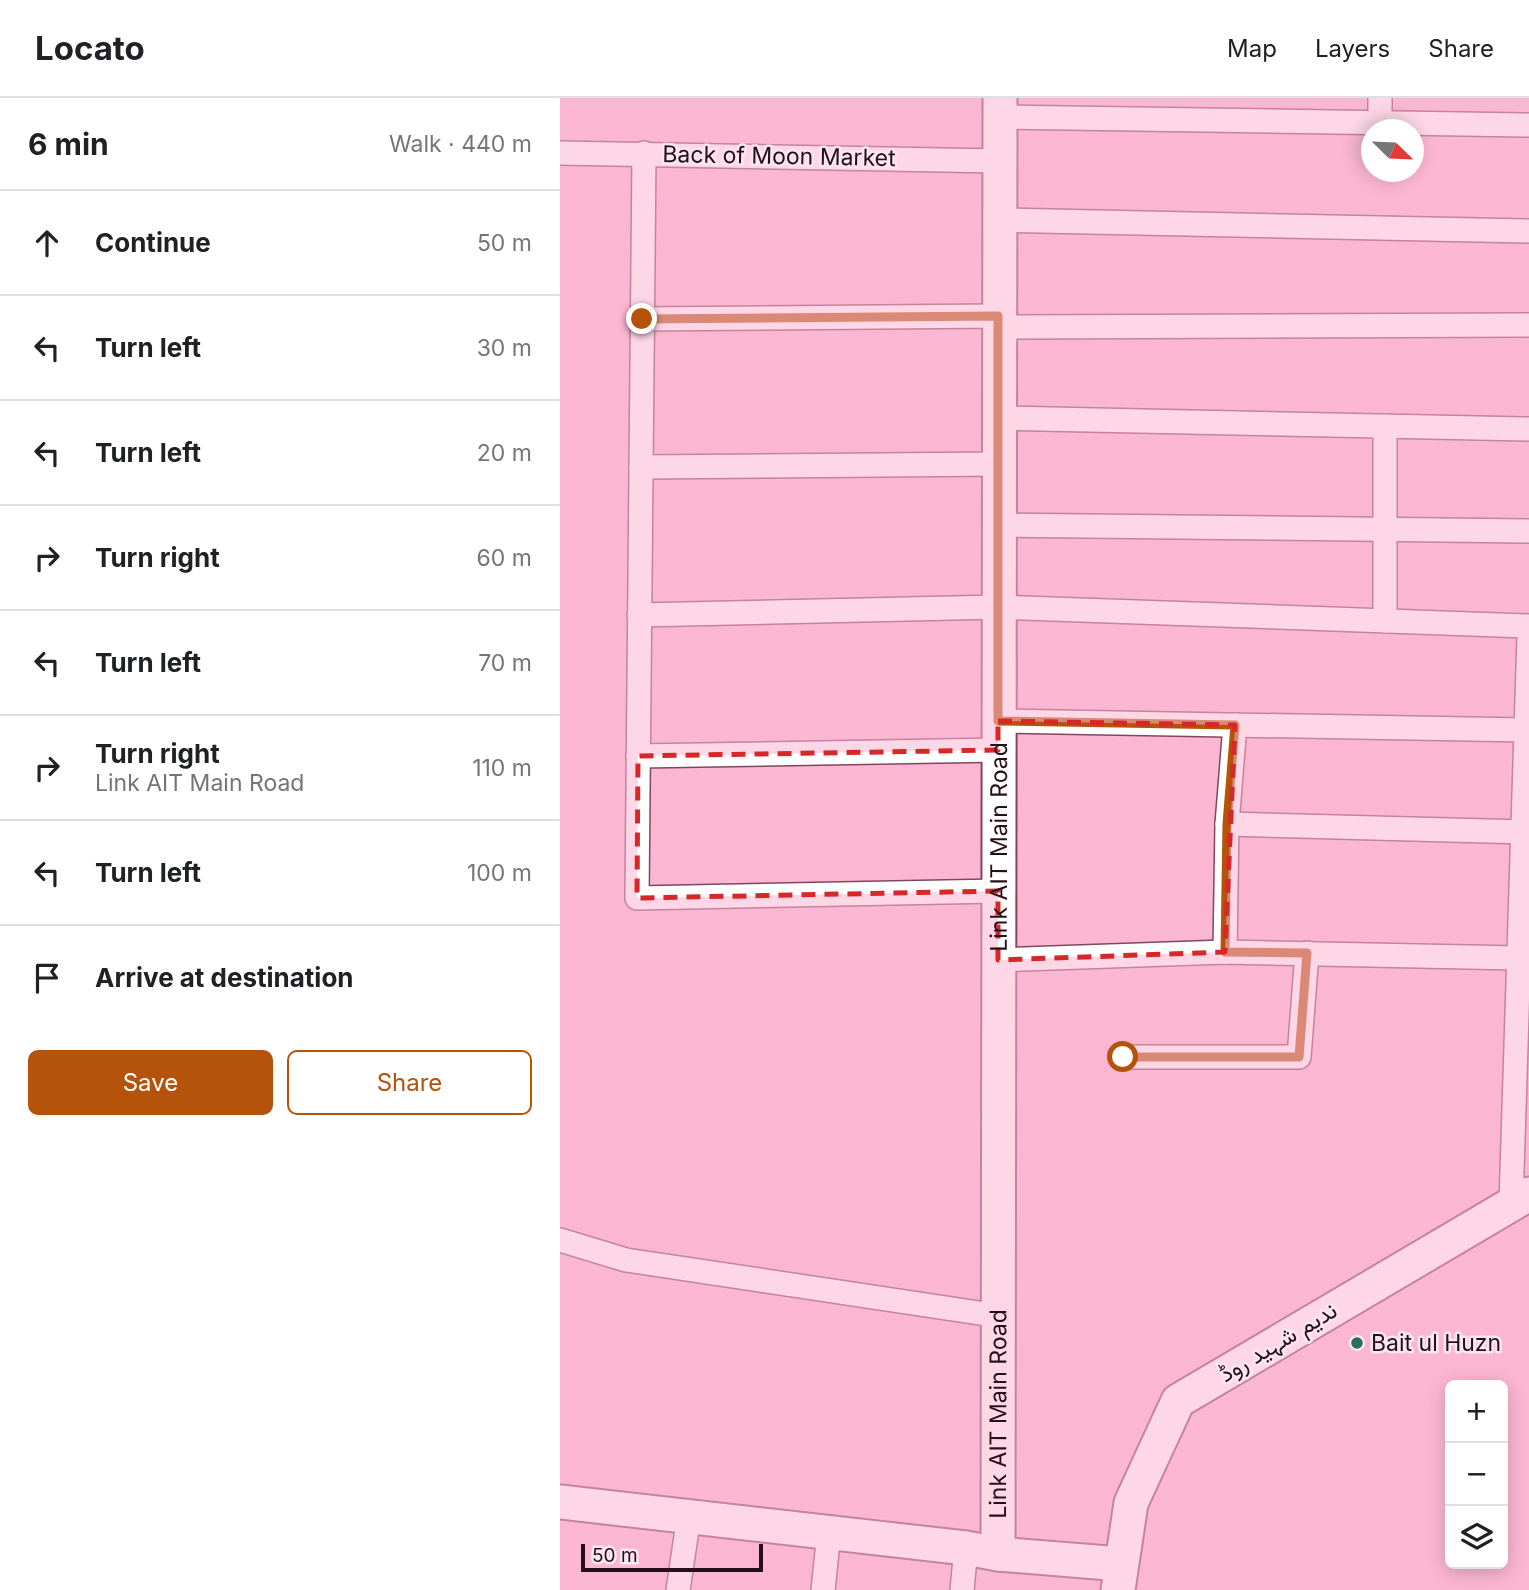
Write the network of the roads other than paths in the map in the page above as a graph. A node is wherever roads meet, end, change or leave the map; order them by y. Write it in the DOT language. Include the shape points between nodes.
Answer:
graph roads {
  1 [pos="1380,98"];
  2 [pos="1000,107"];
  3 [pos="1380,119"];
  4 [pos="1361,121"];
  5 [pos="1424,123"];
  6 [pos="1529,125"];
  7 [pos="560,153"];
  8 [pos="644,153"];
  9 [pos="998,161"];
  10 [pos="998,220"];
  11 [pos="1529,231"];
  12 [pos="642,319"];
  13 [pos="998,322"];
  14 [pos="1529,325"];
  15 [pos="998,418"];
  16 [pos="1385,426"];
  17 [pos="1529,429"];
  18 [pos="998,464"];
  19 [pos="641,467"];
  20 [pos="998,525"];
  21 [pos="1385,529"];
  22 [pos="1529,531"];
  23 [pos="999,607"];
  24 [pos="639,615"];
  25 [pos="1385,621"];
  26 [pos="1529,626"];
  27 [pos="1529,637"];
  28 [pos="1235,725"];
  29 [pos="1527,730"];
  30 [pos="998,736"];
  31 [pos="638,756"];
  32 [pos="1227,824"];
  33 [pos="1526,832"];
  34 [pos="998,891"];
  35 [pos="1225,952"];
  36 [pos="1307,953"];
  37 [pos="1518,958"];
  38 [pos="998,960"];
  39 [pos="1123,1057"];
  40 [pos="1520,1199"];
  41 [pos="560,1240"];
  42 [pos="999,1316"];
  43 [pos="560,1502"];
  44 [pos="689,1516"];
  45 [pos="829,1533"];
  46 [pos="982,1551"];
  47 [pos="1120,1577"];
  48 [pos="678,1590"];
  49 [pos="823,1590"];
  50 [pos="962,1590"];
  1 -- 3 [label="street"];
  2 -- 4 [label="street"];
  2 -- 9 [label="street, Link AIT Main Road"];
  5 -- 6 [label="street"];
  7 -- 8 [label="street, Back of Moon Market"];
  8 -- 9 [label="street, Back of Moon Market"];
  8 -- 12 [label="street"];
  9 -- 10 [label="street, Link AIT Main Road"];
  10 -- 11 [label="street"];
  10 -- 13 [label="street, Link AIT Main Road"];
  12 -- 13 [label="street"];
  12 -- 19 [label="street"];
  13 -- 14 [label="street"];
  13 -- 15 [label="street, Link AIT Main Road"];
  15 -- 16 [label="street"];
  15 -- 18 [label="street, Link AIT Main Road"];
  16 -- 17 [label="street"];
  16 -- 21 [label="street"];
  18 -- 19 [label="street"];
  18 -- 20 [label="street, Link AIT Main Road"];
  19 -- 24 [label="street"];
  20 -- 21 [label="street"];
  20 -- 23 [label="street, Link AIT Main Road"];
  21 -- 22 [label="street"];
  21 -- 25 [label="street"];
  23 -- 24 [label="street"];
  23 -- 25 [label="street"];
  23 -- 30 [label="street, Link AIT Main Road"];
  24 -- 31 [label="street"];
  25 -- 26 [label="street"];
  27 -- 29 [label="street"];
  28 -- 29 [label="street"];
  28 -- 30 [label="street"];
  28 -- 32 [label="street"];
  29 -- 33 [label="street"];
  30 -- 31 [label="street"];
  30 -- 34 [label="street, Link AIT Main Road"];
  31 -- 34 [label="street" via="637,898"];
  32 -- 33 [label="street"];
  32 -- 35 [label="street"];
  33 -- 37 [label="street"];
  34 -- 38 [label="street, Link AIT Main Road"];
  35 -- 36 [label="street"];
  35 -- 38 [label="street"];
  36 -- 37 [label="street"];
  36 -- 39 [label="street" via="1299,1057"];
  37 -- 40 [label="street"];
  38 -- 42 [label="street, Link AIT Main Road"];
  40 -- 47 [label="street, ندیم شہید روڈ" via="1178,1401 1131,1503"];
  41 -- 42 [label="street" via="626,1260"];
  42 -- 46 [label="street, Link AIT Main Road"];
  43 -- 44 [label="street"];
  44 -- 45 [label="street"];
  44 -- 48 [label="street"];
  45 -- 46 [label="street"];
  45 -- 49 [label="street"];
  46 -- 47 [label="street"];
  46 -- 50 [label="street"];
}
